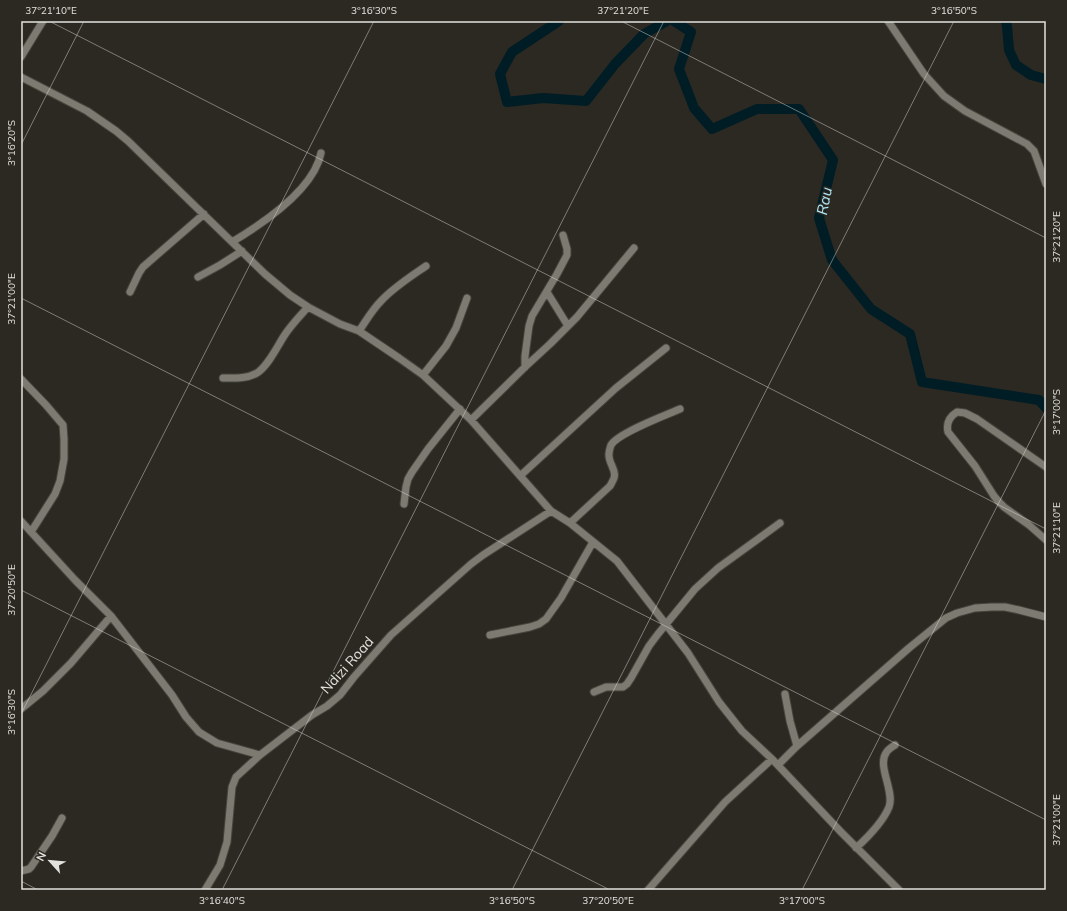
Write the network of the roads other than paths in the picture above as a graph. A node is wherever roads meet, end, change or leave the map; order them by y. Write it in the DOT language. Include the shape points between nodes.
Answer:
graph roads {
  1 [pos="43,21"];
  2 [pos="888,21"];
  3 [pos="21,57"];
  4 [pos="22,79"];
  5 [pos="322,153"];
  6 [pos="1046,184"];
  7 [pos="204,214"];
  8 [pos="563,235"];
  9 [pos="232,242"];
  10 [pos="634,248"];
  11 [pos="242,251"];
  12 [pos="426,266"];
  13 [pos="198,277"];
  14 [pos="130,292"];
  15 [pos="547,292"];
  16 [pos="467,298"];
  17 [pos="308,307"];
  18 [pos="568,326"];
  19 [pos="359,332"];
  20 [pos="666,348"];
  21 [pos="525,367"];
  22 [pos="423,375"];
  23 [pos="223,378"];
  24 [pos="21,379"];
  25 [pos="460,409"];
  26 [pos="680,409"];
  27 [pos="471,420"];
  28 [pos="1046,467"];
  29 [pos="520,476"];
  30 [pos="404,504"];
  31 [pos="551,511"];
  32 [pos="21,521"];
  33 [pos="570,523"];
  34 [pos="780,523"];
  35 [pos="31,532"];
  36 [pos="1046,540"];
  37 [pos="593,542"];
  38 [pos="111,616"];
  39 [pos="1046,617"];
  40 [pos="665,624"];
  41 [pos="490,635"];
  42 [pos="594,692"];
  43 [pos="785,694"];
  44 [pos="21,709"];
  45 [pos="895,745"];
  46 [pos="797,746"];
  47 [pos="260,755"];
  48 [pos="772,759"];
  49 [pos="778,765"];
  50 [pos="62,818"];
  51 [pos="856,848"];
  52 [pos="21,871"];
  53 [pos="205,890"];
  54 [pos="648,890"];
  55 [pos="899,890"];
  1 -- 3 [label="street"];
  2 -- 6 [label="street" via="924,74 944,96 964,112 1027,144 1032,149"];
  4 -- 7 [label="street" via="87,111 116,131"];
  5 -- 9 [label="street" via="317,166 298,191 273,214"];
  7 -- 9 [label="street"];
  7 -- 14 [label="street" via="143,267"];
  8 -- 15 [label="street" via="566,255"];
  9 -- 11 [label="street"];
  10 -- 18 [label="street"];
  11 -- 13 [label="street"];
  11 -- 17 [label="street" via="265,274"];
  12 -- 19 [label="street" via="381,301"];
  15 -- 18 [label="street"];
  15 -- 21 [label="street" via="532,316 529,326"];
  16 -- 22 [label="street" via="446,346"];
  17 -- 19 [label="street"];
  17 -- 23 [label="street" via="285,334 262,369 246,378"];
  18 -- 21 [label="street"];
  19 -- 22 [label="street"];
  20 -- 29 [label="street" via="616,388"];
  21 -- 27 [label="street"];
  22 -- 25 [label="street"];
  24 -- 35 [label="street" via="63,425 64,439 60,481 55,494"];
  25 -- 27 [label="street"];
  25 -- 30 [label="street" via="412,472 406,487"];
  26 -- 33 [label="street" via="648,422 612,445 609,460 614,478 610,486"];
  27 -- 29 [label="street"];
  28 -- 36 [label="street" via="972,416 957,412 948,421 948,432 976,466 994,496"];
  29 -- 31 [label="street"];
  31 -- 33 [label="street"];
  31 -- 47 [label="street, Ndizi Road" via="471,564 392,635 340,695"];
  32 -- 35 [label="street"];
  33 -- 37 [label="street"];
  34 -- 40 [label="street" via="718,568 695,589"];
  35 -- 38 [label="street"];
  37 -- 40 [label="street" via="617,561"];
  37 -- 41 [label="street" via="546,619 530,627"];
  38 -- 44 [label="street" via="71,663"];
  38 -- 47 [label="street" via="199,732 217,743"];
  39 -- 46 [label="street" via="1005,607 992,607 975,608 946,618"];
  40 -- 42 [label="street" via="627,684 623,687 606,687"];
  40 -- 48 [label="street" via="688,653 726,713"];
  43 -- 46 [label="street"];
  45 -- 51 [label="street" via="885,753 884,758 890,806 876,827"];
  46 -- 49 [label="street"];
  47 -- 53 [label="street, Ndizi Road" via="236,777 232,787 227,842 220,865"];
  48 -- 49 [label="street"];
  48 -- 54 [label="street" via="725,802"];
  49 -- 51 [label="street"];
  50 -- 52 [label="street" via="31,867"];
  51 -- 55 [label="street"];
}
